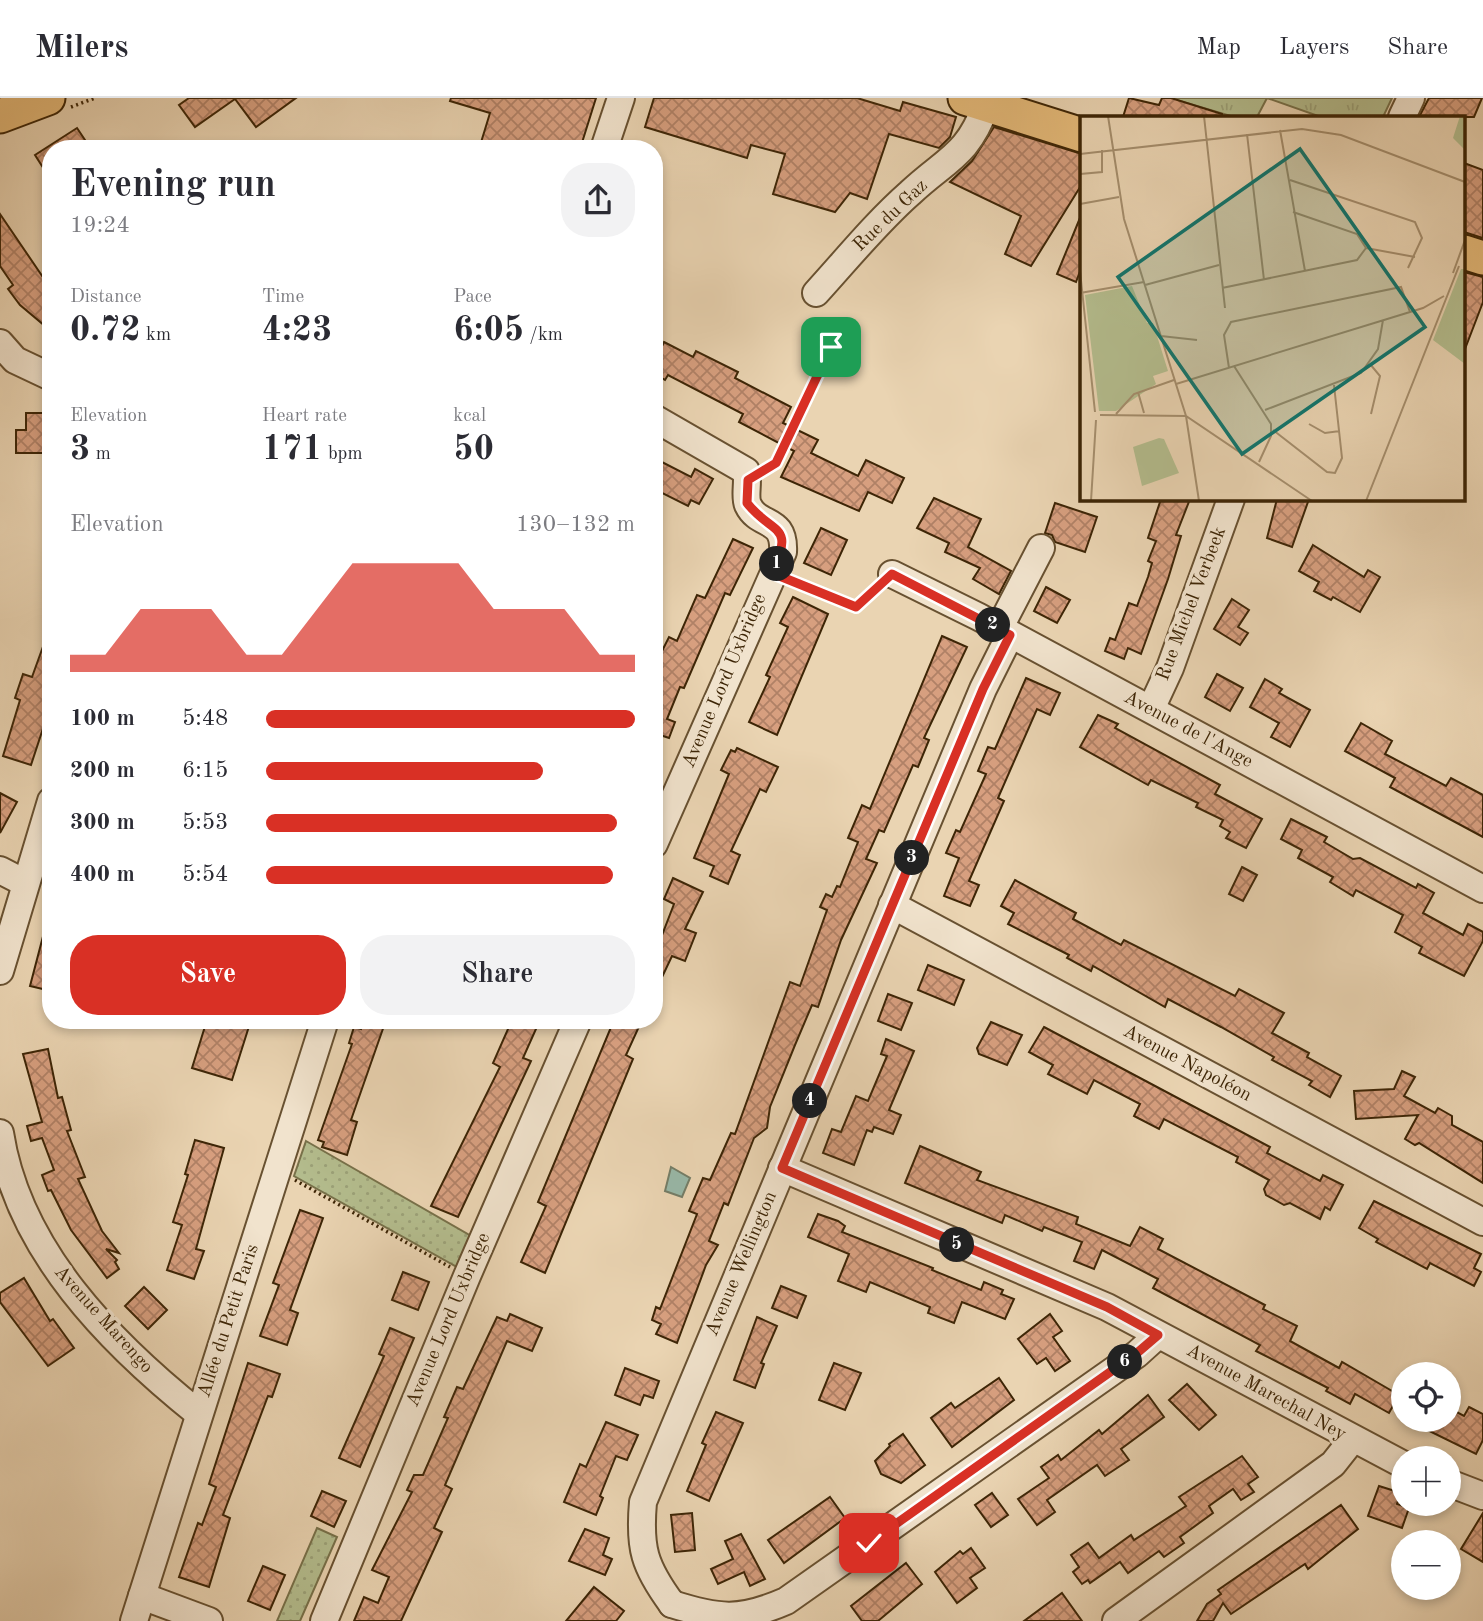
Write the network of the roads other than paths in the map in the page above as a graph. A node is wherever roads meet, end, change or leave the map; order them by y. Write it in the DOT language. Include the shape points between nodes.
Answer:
graph roads {
  1 [pos="48,98"];
  2 [pos="621,98"];
  3 [pos="1411,98"];
  4 [pos="976,101"];
  5 [pos="0,116"];
  6 [pos="1402,116"];
  7 [pos="1080,134"];
  8 [pos="607,140"];
  9 [pos="1466,253"];
  10 [pos="1483,258"];
  11 [pos="816,293"];
  12 [pos="5,356"];
  13 [pos="42,373"];
  14 [pos="663,423"];
  15 [pos="1231,500"];
  16 [pos="1041,548"];
  17 [pos="892,574"];
  18 [pos="1004,632"];
  19 [pos="1151,709"];
  20 [pos="663,823"];
  21 [pos="42,829"];
  22 [pos="0,870"];
  23 [pos="25,883"];
  24 [pos="1483,889"];
  25 [pos="892,905"];
  26 [pos="0,971"];
  27 [pos="322,1029"];
  28 [pos="574,1029"];
  29 [pos="0,1133"];
  30 [pos="782,1168"];
  31 [pos="3,1169"];
  32 [pos="1483,1222"];
  33 [pos="1158,1335"];
  34 [pos="199,1414"];
  35 [pos="1352,1440"];
  36 [pos="1391,1459"];
  37 [pos="1461,1488"];
  38 [pos="1483,1496"];
  39 [pos="138,1609"];
  40 [pos="664,1612"];
  41 [pos="209,1621"];
  42 [pos="324,1621"];
  43 [pos="1116,1621"];
  1 -- 5 [label="main road"];
  2 -- 8 [label="street"];
  3 -- 6 [label="street"];
  4 -- 7 [label="main road"];
  4 -- 11 [label="street, Rue du Gaz" via="979,127 960,154 910,192"];
  9 -- 10 [label="main road"];
  12 -- 13 [label="street"];
  14 -- 20 [label="street, Avenue Lord Uxbridge" via="746,471 747,503 779,529 784,539 783,552"];
  15 -- 19 [label="street, Rue Michel Verbeek"];
  16 -- 18 [label="street, Avenue Wellington"];
  17 -- 18 [label="street, Avenue de l'Ange"];
  18 -- 19 [label="street, Avenue de l'Ange"];
  18 -- 25 [label="street, Avenue Wellington"];
  19 -- 24 [label="street, Avenue de l'Ange"];
  21 -- 23 [label="street"];
  22 -- 23 [label="street"];
  23 -- 26 [label="street"];
  25 -- 30 [label="street, Avenue Wellington"];
  25 -- 32 [label="street, Avenue Napoléon"];
  27 -- 34 [label="street, Allée du Petit Paris"];
  28 -- 42 [label="street, Avenue Lord Uxbridge"];
  29 -- 31 [label="street, Avenue Marengo"];
  30 -- 33 [label="street, Avenue Marechal Ney" via="1107,1307"];
  30 -- 40 [label="street, Avenue Wellington" via="643,1502 640,1536"];
  31 -- 34 [label="street, Avenue Marengo" via="56,1271 137,1363"];
  33 -- 35 [label="street, Avenue Marechal Ney"];
  33 -- 40 [label="street" via="786,1601 760,1615 734,1619"];
  34 -- 39 [label="street, Allée du Petit Paris"];
  35 -- 36 [label="street, Avenue Marechal Ney"];
  35 -- 43 [label="street" via="1333,1464"];
  37 -- 38 [label="street"];
  39 -- 41 [label="street"];
}
